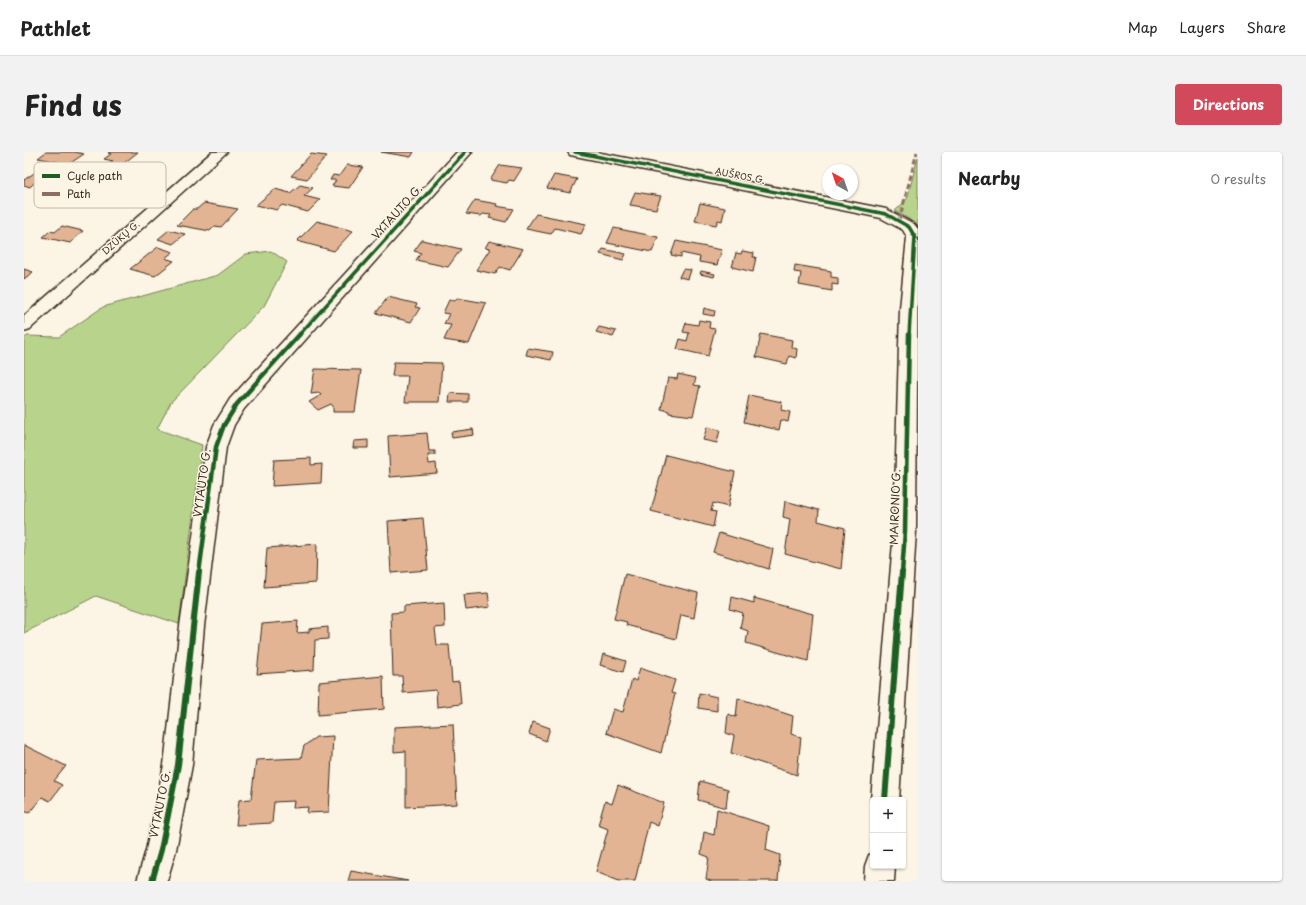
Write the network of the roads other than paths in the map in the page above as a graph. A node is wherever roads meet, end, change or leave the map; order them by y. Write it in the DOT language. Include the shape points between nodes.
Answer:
graph roads {
  1 [pos="220,152"];
  2 [pos="465,152"];
  3 [pos="575,152"];
  4 [pos="166,200"];
  5 [pos="157,208"];
  6 [pos="900,221"];
  7 [pos="24,325"];
  8 [pos="885,797"];
  9 [pos="880,869"];
  10 [pos="152,881"];
  11 [pos="879,881"];
  1 -- 4 [label="street, DZŪKŲ G."];
  2 -- 10 [label="street, VYTAUTO G." via="238,404 224,424 216,447 192,626 178,765 161,850"];
  3 -- 6 [label="street, AUŠROS G." via="886,214"];
  5 -- 7 [label="street, DZŪKŲ G."];
  6 -- 8 [label="street, MAIRONIO G." via="915,237 909,309 905,531"];
  9 -- 11 [label="street"];
}
